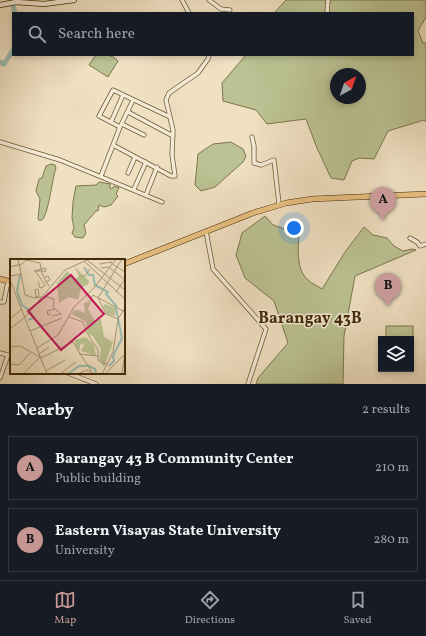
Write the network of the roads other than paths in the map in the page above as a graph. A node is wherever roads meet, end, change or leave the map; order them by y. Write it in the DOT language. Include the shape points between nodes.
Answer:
graph roads {
  1 [pos="74,0"];
  2 [pos="182,0"];
  3 [pos="209,0"];
  4 [pos="328,0"];
  5 [pos="0,6"];
  6 [pos="230,10"];
  7 [pos="188,12"];
  8 [pos="327,12"];
  9 [pos="209,56"];
  10 [pos="123,95"];
  11 [pos="133,100"];
  12 [pos="128,112"];
  13 [pos="170,117"];
  14 [pos="111,122"];
  15 [pos="121,125"];
  16 [pos="144,134"];
  17 [pos="173,136"];
  18 [pos="252,137"];
  19 [pos="0,142"];
  20 [pos="113,145"];
  21 [pos="135,157"];
  22 [pos="146,162"];
  23 [pos="157,168"];
  24 [pos="128,173"];
  25 [pos="101,176"];
  26 [pos="134,190"];
  27 [pos="426,194"];
  28 [pos="146,195"];
  29 [pos="162,202"];
  30 [pos="279,204"];
  31 [pos="206,231"];
  32 [pos="410,238"];
  33 [pos="426,244"];
  34 [pos="125,264"];
  35 [pos="0,279"];
  36 [pos="9,281"];
  37 [pos="0,302"];
  38 [pos="0,353"];
  39 [pos="10,356"];
  40 [pos="71,374"];
  41 [pos="0,378"];
  42 [pos="96,384"];
  43 [pos="248,384"];
  1 -- 5 [label="main road" via="44,4 16,2"];
  2 -- 7 [label="street"];
  3 -- 6 [label="street" via="221,9"];
  4 -- 8 [label="street"];
  9 -- 13 [label="street" via="198,73 168,94 166,104"];
  10 -- 11 [label="street"];
  10 -- 14 [label="street"];
  10 -- 14 [label="street" via="113,90 105,102 100,116"];
  11 -- 12 [label="street"];
  11 -- 13 [label="street"];
  12 -- 15 [label="street"];
  12 -- 17 [label="street"];
  13 -- 17 [label="street"];
  14 -- 15 [label="street"];
  15 -- 16 [label="street"];
  15 -- 20 [label="street"];
  17 -- 23 [label="street" via="174,176"];
  18 -- 30 [label="street" via="254,163 261,165 274,160"];
  19 -- 25 [label="street"];
  20 -- 21 [label="street"];
  20 -- 25 [label="street"];
  21 -- 22 [label="street"];
  21 -- 24 [label="street"];
  22 -- 23 [label="street"];
  22 -- 26 [label="street"];
  23 -- 28 [label="street"];
  25 -- 26 [label="street"];
  26 -- 28 [label="street"];
  27 -- 30 [label="main road" via="312,199"];
  28 -- 29 [label="street"];
  30 -- 31 [label="main road"];
  31 -- 34 [label="main road"];
  31 -- 43 [label="street" via="213,269 266,329"];
  32 -- 33 [label="street" via="421,246"];
  35 -- 36 [label="main road"];
  36 -- 37 [label="street" via="4,302"];
  38 -- 39 [label="street"];
  39 -- 41 [label="street"];
  40 -- 42 [label="street"];
}
